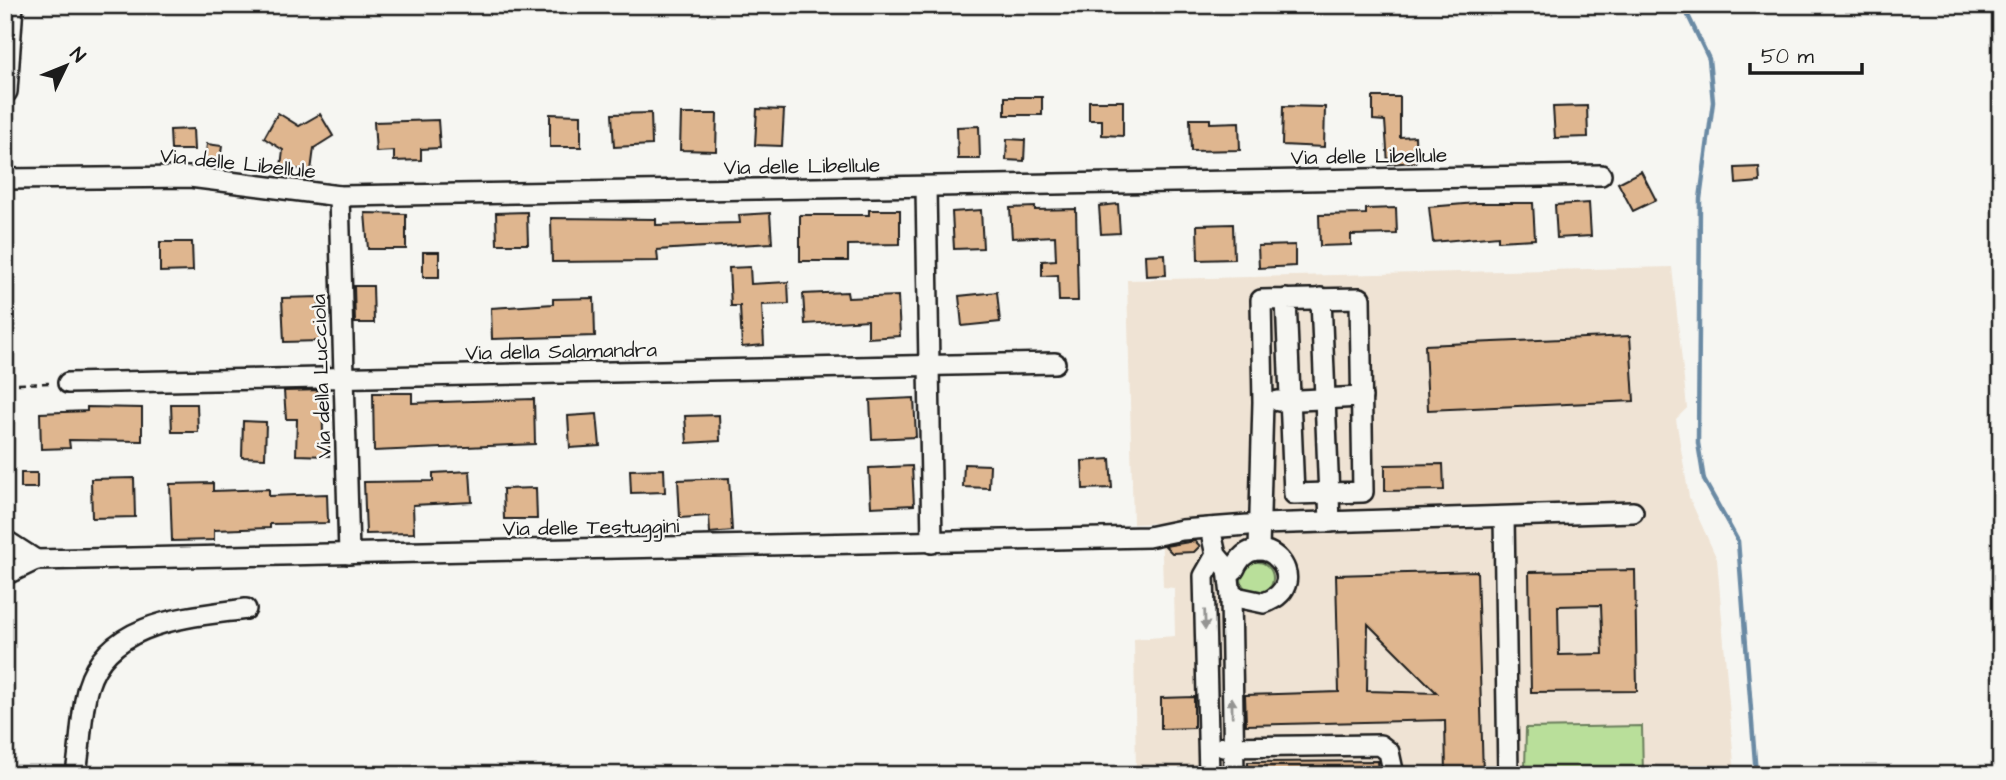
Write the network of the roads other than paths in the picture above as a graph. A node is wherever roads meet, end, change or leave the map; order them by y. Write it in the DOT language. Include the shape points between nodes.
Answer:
graph roads {
  1 [pos="11,5"];
  2 [pos="5,91"];
  3 [pos="1601,175"];
  4 [pos="5,179"];
  5 [pos="926,187"];
  6 [pos="339,196"];
  7 [pos="1321,298"];
  8 [pos="1286,299"];
  9 [pos="1055,363"];
  10 [pos="928,366"];
  11 [pos="343,378"];
  12 [pos="68,383"];
  13 [pos="1362,397"];
  14 [pos="1325,398"];
  15 [pos="1290,400"];
  16 [pos="1264,402"];
  17 [pos="1328,493"];
  18 [pos="1633,512"];
  19 [pos="1504,517"];
  20 [pos="1330,522"];
  21 [pos="1261,524"];
  22 [pos="1210,528"];
  23 [pos="5,540"];
  24 [pos="932,543"];
  25 [pos="1259,550"];
  26 [pos="349,554"];
  27 [pos="36,560"];
  28 [pos="1222,562"];
  29 [pos="5,575"];
  30 [pos="1231,596"];
  31 [pos="246,609"];
  32 [pos="1208,747"];
  33 [pos="1234,747"];
  34 [pos="77,766"];
  35 [pos="1209,775"];
  36 [pos="1234,775"];
  37 [pos="1394,775"];
  38 [pos="1508,775"];
  1 -- 2 [label="main road"];
  3 -- 5 [label="street, Via delle Libellule"];
  4 -- 6 [label="street, Via delle Libellule" via="190,177"];
  5 -- 6 [label="street, Via delle Libellule"];
  5 -- 10 [label="street"];
  6 -- 11 [label="street, Via della Lucciola"];
  7 -- 8 [label="street"];
  7 -- 13 [label="street" via="1360,298"];
  7 -- 14 [label="street"];
  8 -- 15 [label="street"];
  8 -- 16 [label="street" via="1261,300"];
  9 -- 10 [label="street, Via della Salamandra"];
  10 -- 11 [label="street, Via della Salamandra"];
  10 -- 24 [label="street"];
  11 -- 12 [label="street, Via della Salamandra"];
  11 -- 26 [label="street, Via della Lucciola"];
  13 -- 14 [label="street"];
  13 -- 17 [label="street" via="1363,492"];
  14 -- 15 [label="street"];
  14 -- 17 [label="street"];
  15 -- 16 [label="street"];
  15 -- 17 [label="street" via="1294,494"];
  16 -- 21 [label="street" via="1259,455"];
  17 -- 20 [label="street"];
  18 -- 19 [label="street, Via delle Testuggini"];
  19 -- 20 [label="street, Via delle Testuggini"];
  19 -- 38 [label="street"];
  20 -- 21 [label="street, Via delle Testuggini"];
  21 -- 22 [label="street, Via delle Testuggini"];
  21 -- 25 [label="street"];
  22 -- 24 [label="street, Via delle Testuggini" via="1148,537"];
  22 -- 28 [label="street"];
  23 -- 27 [label="street"];
  24 -- 26 [label="street, Via delle Testuggini"];
  25 -- 28 [label="street" via="1243,556 1234,570"];
  25 -- 30 [label="street" via="1275,555 1286,569 1280,594 1264,603"];
  26 -- 27 [label="street, Via delle Testuggini"];
  27 -- 29 [label="street"];
  28 -- 30 [label="street"];
  28 -- 32 [label="street, one-way" via="1204,576"];
  33 -- 30 [label="street, one-way"];
  31 -- 34 [label="street" via="169,620 137,631 109,653 88,687"];
  32 -- 33 [label="street"];
  32 -- 35 [label="street"];
  33 -- 36 [label="street"];
  33 -- 37 [label="street" via="1380,745 1389,752"];
}
